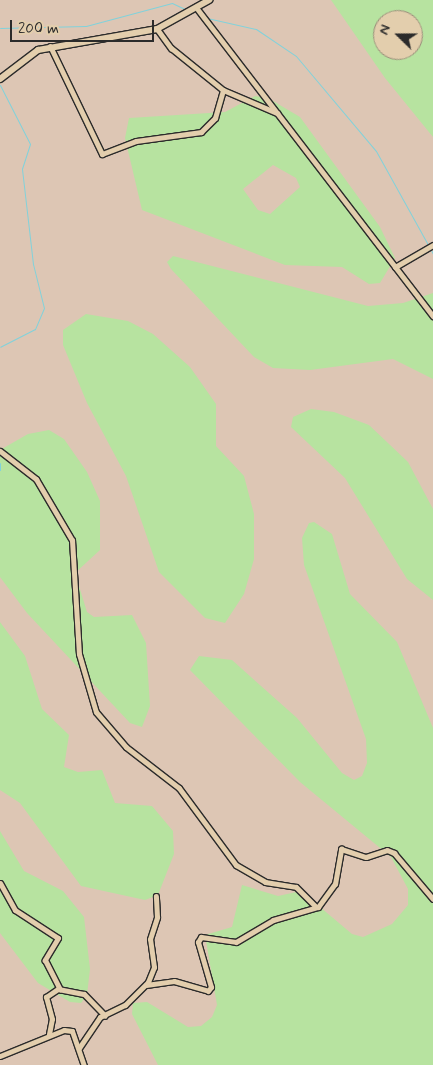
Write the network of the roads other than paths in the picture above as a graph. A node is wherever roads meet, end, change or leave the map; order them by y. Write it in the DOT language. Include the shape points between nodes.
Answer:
graph roads {
  1 [pos="209,0"];
  2 [pos="198,10"];
  3 [pos="157,29"];
  4 [pos="50,46"];
  5 [pos="0,79"];
  6 [pos="223,90"];
  7 [pos="277,113"];
  8 [pos="433,245"];
  9 [pos="395,267"];
  10 [pos="433,316"];
  11 [pos="0,451"];
  12 [pos="0,883"];
  13 [pos="156,896"];
  14 [pos="433,899"];
  15 [pos="316,907"];
  16 [pos="146,985"];
  17 [pos="60,989"];
  18 [pos="105,1016"];
  19 [pos="49,1034"];
  20 [pos="79,1048"];
  21 [pos="0,1056"];
  22 [pos="84,1065"];
  1 -- 2 [label="main road"];
  2 -- 3 [label="main road"];
  2 -- 7 [label="street"];
  3 -- 4 [label="main road"];
  3 -- 6 [label="street" via="171,48"];
  4 -- 5 [label="main road"];
  4 -- 6 [label="street" via="102,154 136,141 201,132 215,118"];
  6 -- 7 [label="street"];
  7 -- 9 [label="street"];
  8 -- 9 [label="street"];
  9 -- 10 [label="street"];
  11 -- 15 [label="street" via="36,480 72,540 80,654 96,712 126,747 179,788 236,865 265,882 296,886"];
  12 -- 17 [label="street" via="15,910 58,938 45,960"];
  13 -- 16 [label="street" via="157,917 150,939 154,966"];
  14 -- 15 [label="street" via="394,853 387,850 366,857 346,848 338,855 335,884"];
  15 -- 16 [label="street" via="273,920 236,942 201,937 199,947 211,987 205,993 174,981"];
  16 -- 18 [label="street"];
  17 -- 18 [label="street" via="84,994"];
  17 -- 19 [label="street" via="46,997 52,1019"];
  18 -- 20 [label="street"];
  19 -- 20 [label="street" via="72,1031"];
  19 -- 21 [label="street"];
  20 -- 22 [label="street"];
}
